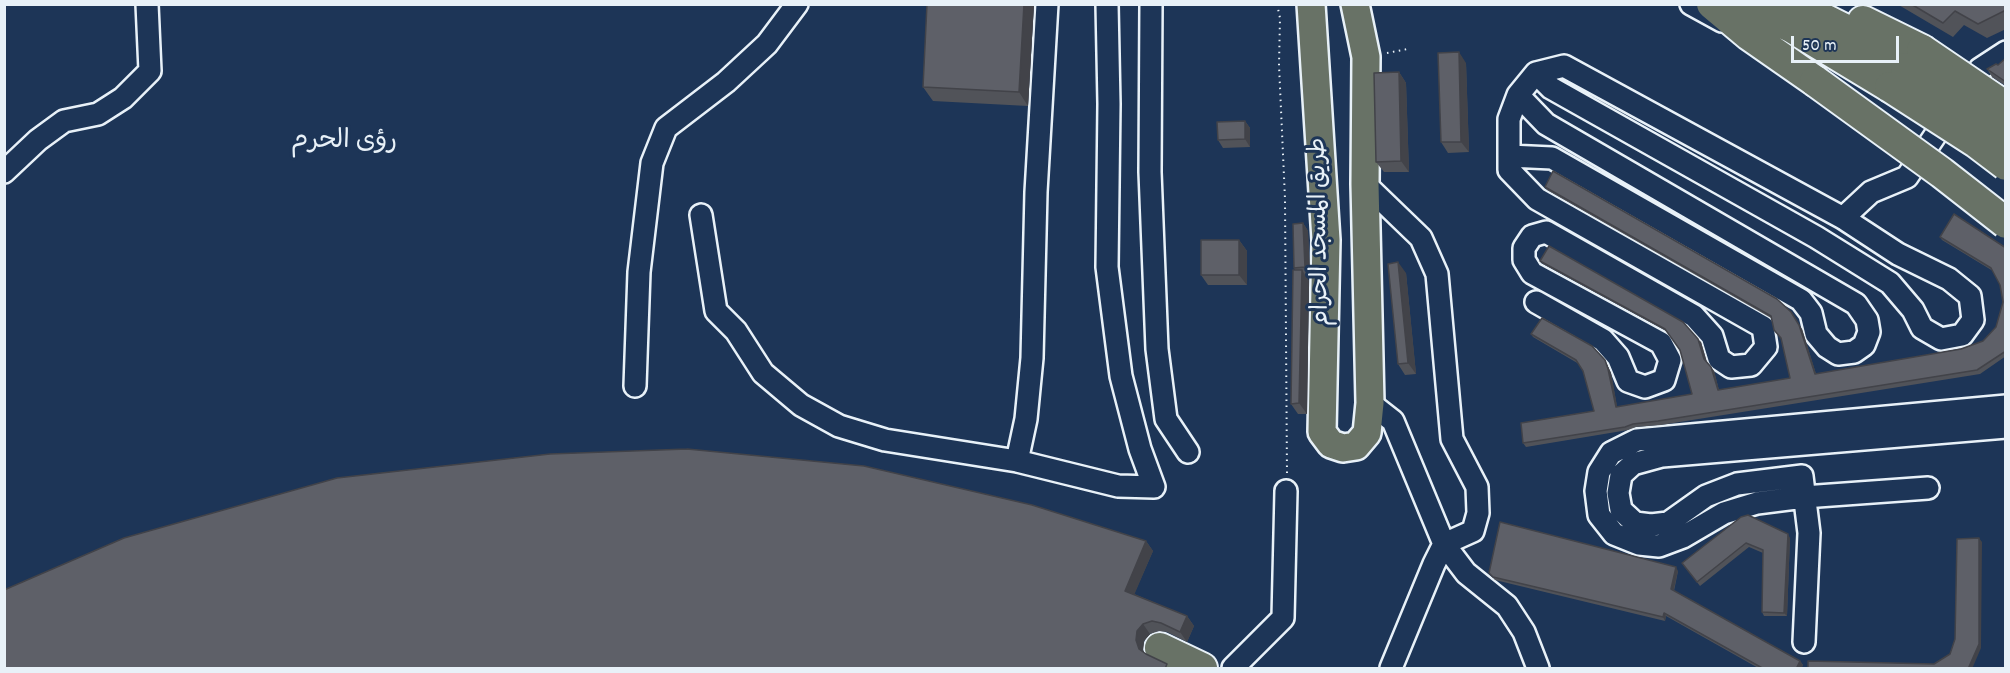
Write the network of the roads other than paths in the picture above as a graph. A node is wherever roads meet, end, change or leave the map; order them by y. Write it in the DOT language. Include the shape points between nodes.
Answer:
graph roads {
  1 [pos="147,4"];
  2 [pos="797,4"];
  3 [pos="1047,4"];
  4 [pos="1107,4"];
  5 [pos="1151,4"];
  6 [pos="1311,4"];
  7 [pos="1356,4"];
  8 [pos="1691,4"];
  9 [pos="1712,4"];
  10 [pos="1744,4"];
  11 [pos="1794,4"];
  12 [pos="1832,4"];
  13 [pos="1749,35"];
  14 [pos="2006,52"];
  15 [pos="1906,68"];
  16 [pos="1536,73"];
  17 [pos="1518,95"];
  18 [pos="2006,107"];
  19 [pos="2006,134"];
  20 [pos="1509,156"];
  21 [pos="2006,165"];
  22 [pos="4,172"];
  23 [pos="1365,184"];
  24 [pos="701,215"];
  25 [pos="1843,218"];
  26 [pos="2006,223"];
  27 [pos="1536,302"];
  28 [pos="635,386"];
  29 [pos="1370,403"];
  30 [pos="2006,406"];
  31 [pos="2006,427"];
  32 [pos="1188,452"];
  33 [pos="1017,461"];
  34 [pos="1803,487"];
  35 [pos="1928,488"];
  36 [pos="1286,491"];
  37 [pos="1444,544"];
  38 [pos="1804,642"];
  39 [pos="1160,648"];
  40 [pos="1202,669"];
  41 [pos="1233,669"];
  42 [pos="1391,669"];
  43 [pos="1538,669"];
  1 -- 22 [label="street" via="150,71 123,98 98,114 64,121"];
  2 -- 28 [label="street" via="766,44 726,82 666,128 651,163 639,272"];
  3 -- 33 [label="street" via="1036,192 1032,358"];
  4 -- 33 [label="street" via="1107,267 1121,376 1154,487 1118,486"];
  5 -- 32 [label="street" via="1150,171 1157,349 1166,419"];
  6 -- 29 [label="main road, طريق المسجد الحرام" via="1326,240 1322,432 1331,444 1343,448 1356,446 1367,433"];
  7 -- 23 [label="main road, طريق المسجد الحرام" via="1366,57"];
  8 -- 13 [label="street"];
  9 -- 13 [label="highway"];
  10 -- 15 [label="highway" via="1791,27"];
  11 -- 15 [label="highway"];
  12 -- 15 [label="highway"];
  13 -- 26 [label="highway, bridge"];
  14 -- 25 [label="street" via="1980,69 1906,177 1871,192"];
  15 -- 18 [label="highway, bridge"];
  15 -- 19 [label="highway, bridge"];
  15 -- 21 [label="highway, bridge" via="1977,143"];
  16 -- 17 [label="street"];
  16 -- 25 [label="street" via="1564,66"];
  16 -- 25 [label="street" via="1551,88 1890,283 1914,310 1922,328 1941,339 1962,335 1973,320 1970,296 1949,279 1898,254"];
  17 -- 20 [label="street" via="1509,119"];
  17 -- 20 [label="street" via="1546,124 1856,304 1867,320 1869,332 1864,345 1854,352 1838,354 1816,334 1801,300 1552,158"];
  20 -- 27 [label="street" via="1509,170 1537,199 1764,327 1766,347 1751,364 1731,367 1719,359 1712,336 1694,316 1546,232 1532,236 1524,248 1524,260 1532,273 1661,343 1670,360 1664,380 1645,387 1628,381 1618,357 1603,340"];
  23 -- 29 [label="main road, طريق المسجد الحرام"];
  23 -- 37 [label="street" via="1421,238 1437,274 1452,440 1477,487 1478,513 1473,531"];
  24 -- 33 [label="street" via="716,311 736,331 763,373 801,405 839,426 885,440"];
  29 -- 37 [label="street" via="1393,421"];
  30 -- 34 [label="street" via="1637,440 1611,453 1599,472 1596,491 1599,515 1614,534 1639,544 1659,546 1724,513"];
  31 -- 34 [label="street" via="1662,456 1633,464 1621,475 1618,493 1621,510 1635,523 1651,525 1668,523 1706,496 1737,484"];
  34 -- 35 [label="street"];
  34 -- 38 [label="street" via="1809,533"];
  36 -- 41 [label="street" via="1283,618"];
  37 -- 42 [label="street"];
  37 -- 43 [label="street" via="1466,573 1507,606 1524,632"];
  39 -- 40 [label="highway"];
}
